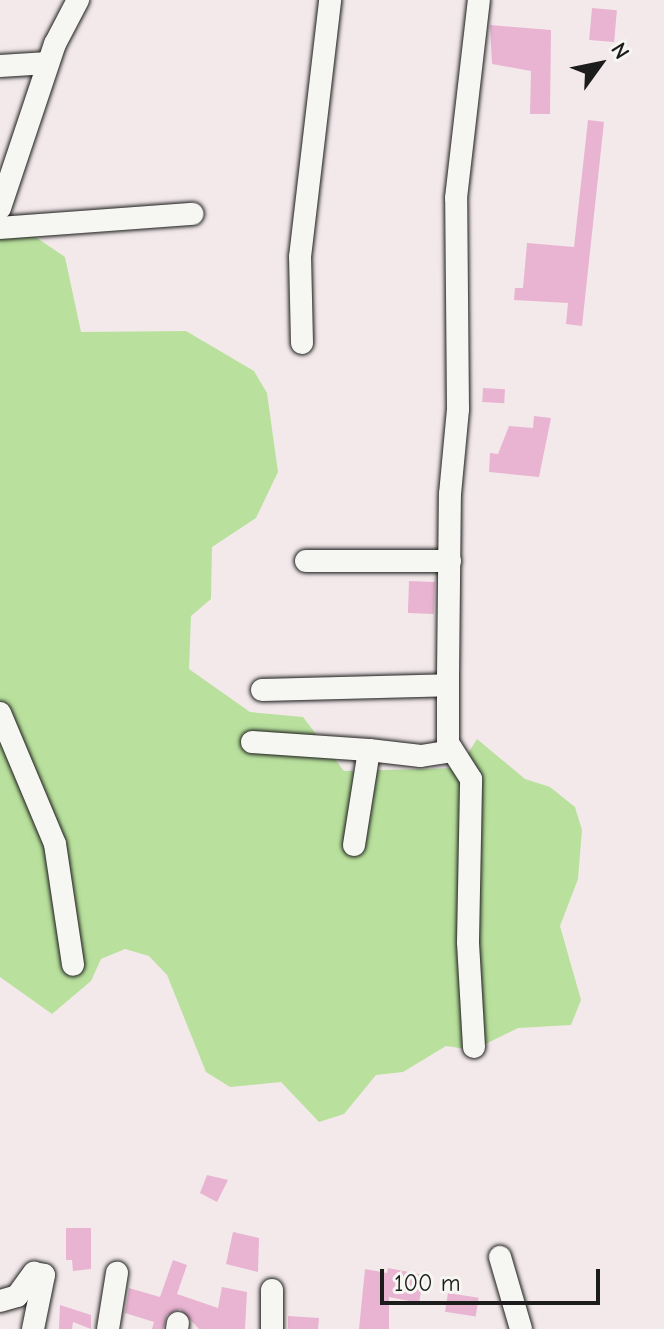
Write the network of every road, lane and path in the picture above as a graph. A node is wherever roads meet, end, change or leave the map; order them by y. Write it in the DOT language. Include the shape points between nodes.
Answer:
graph roads {
  1 [pos="78,0"];
  2 [pos="330,0"];
  3 [pos="479,0"];
  4 [pos="48,63"];
  5 [pos="0,66"];
  6 [pos="0,208"];
  7 [pos="192,214"];
  8 [pos="0,228"];
  9 [pos="302,343"];
  10 [pos="306,561"];
  11 [pos="450,561"];
  12 [pos="448,685"];
  13 [pos="262,690"];
  14 [pos="0,713"];
  15 [pos="252,742"];
  16 [pos="369,750"];
  17 [pos="452,751"];
  18 [pos="354,845"];
  19 [pos="73,965"];
  20 [pos="474,1047"];
  21 [pos="500,1257"];
  22 [pos="117,1273"];
  23 [pos="272,1290"];
  24 [pos="0,1301"];
  25 [pos="33,1329"];
  26 [pos="108,1329"];
  27 [pos="272,1329"];
  28 [pos="521,1329"];
  1 -- 4 [label="street"];
  2 -- 9 [label="street" via="300,257"];
  3 -- 11 [label="street" via="456,198 458,409"];
  4 -- 5 [label="street"];
  4 -- 6 [label="street"];
  7 -- 8 [label="street"];
  10 -- 11 [label="street"];
  11 -- 12 [label="street"];
  12 -- 13 [label="street"];
  12 -- 17 [label="street"];
  14 -- 19 [label="street" via="55,844"];
  15 -- 16 [label="street"];
  16 -- 17 [label="street" via="421,756"];
  16 -- 18 [label="street"];
  17 -- 20 [label="street" via="471,779 468,942"];
  21 -- 28 [label="street"];
  22 -- 26 [label="street"];
  23 -- 27 [label="street"];
  24 -- 25 [label="street" via="17,1296 34,1273 44,1275"];
}
